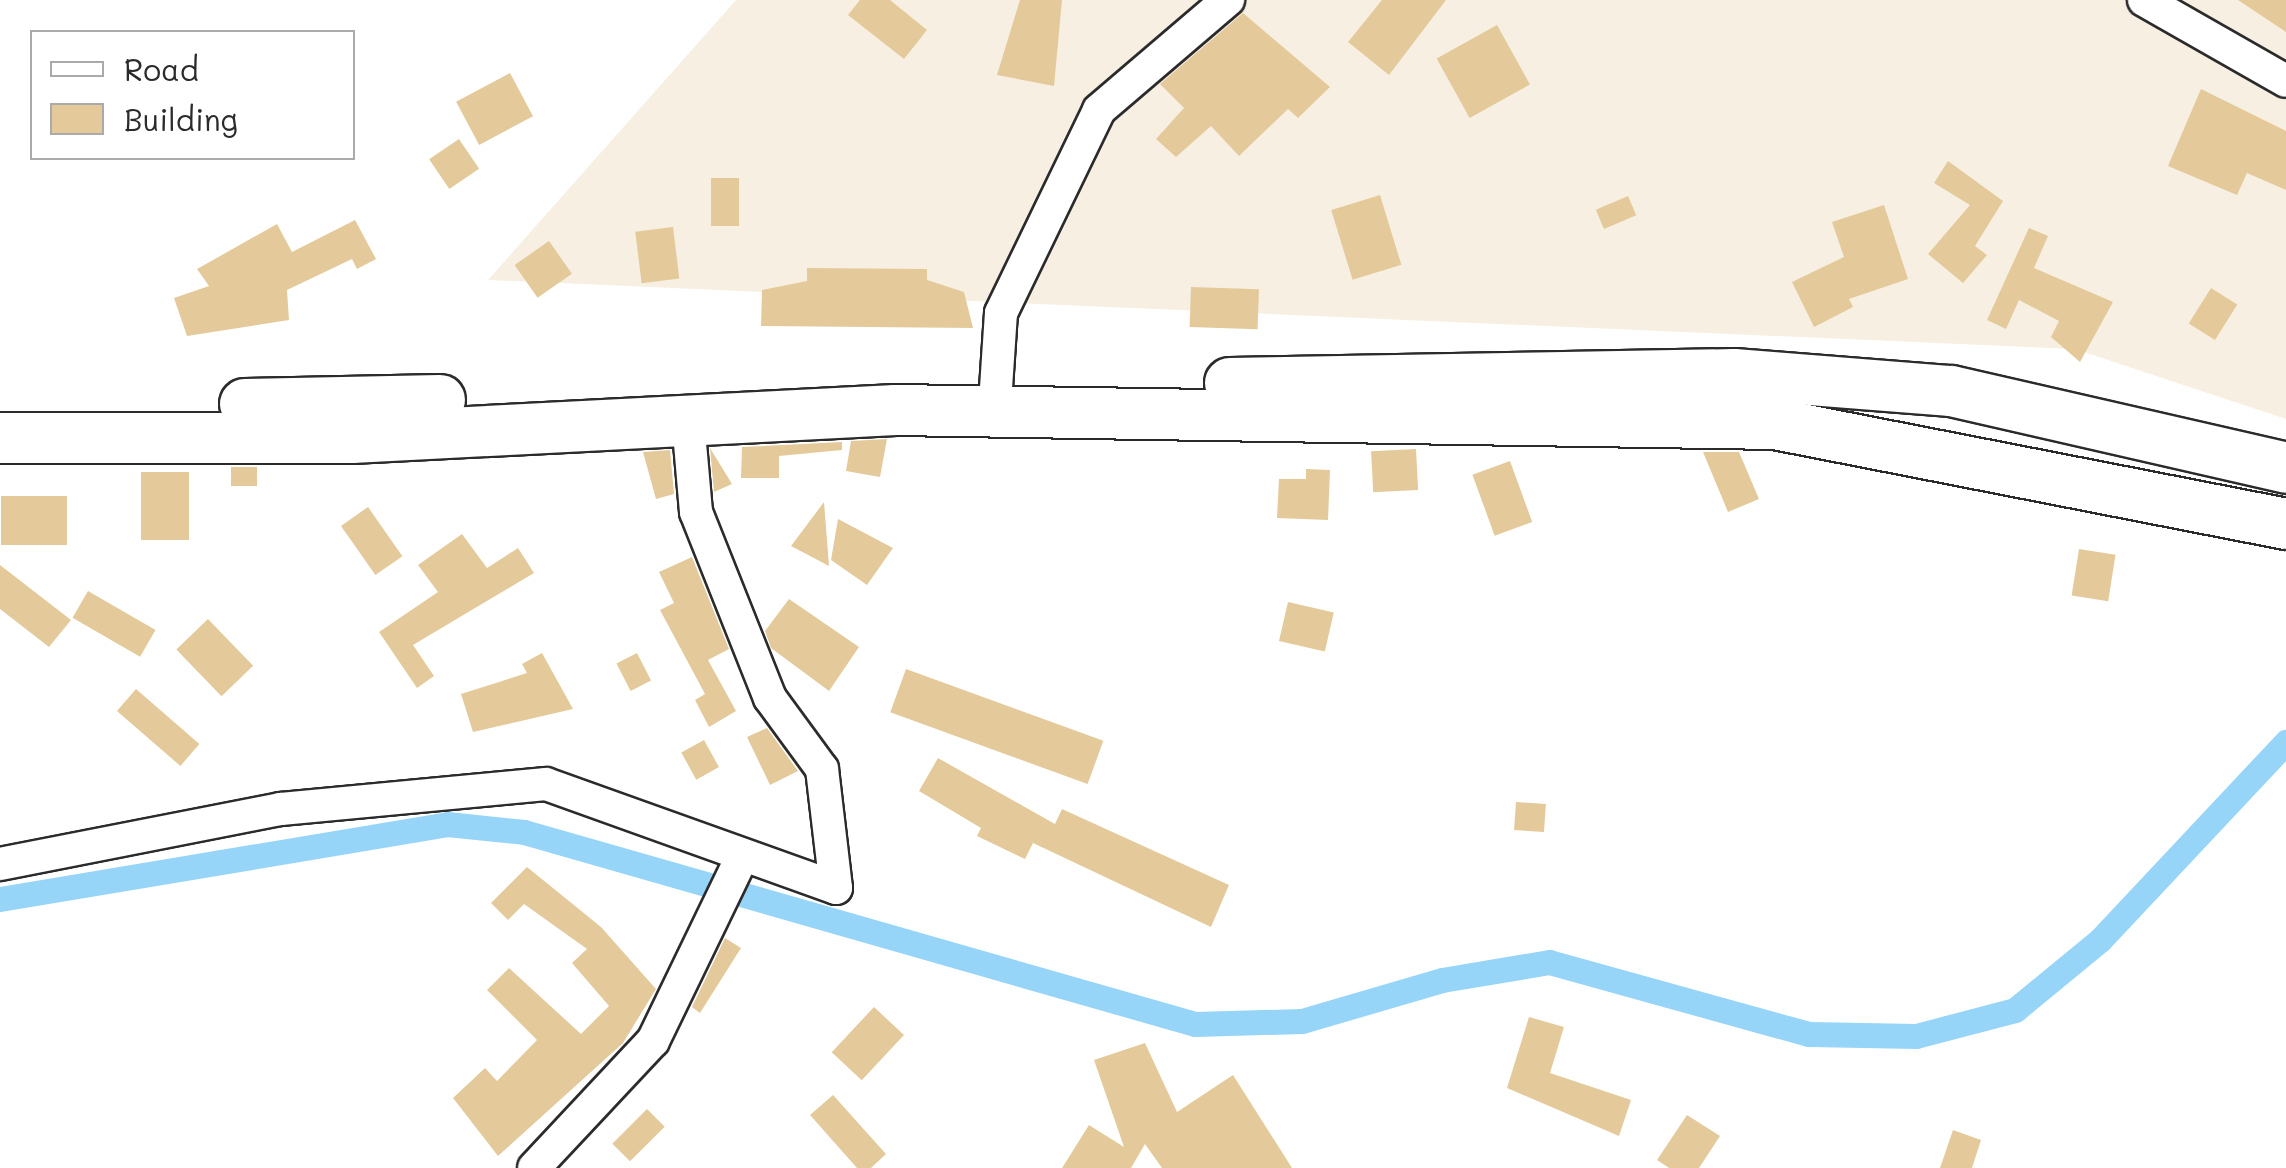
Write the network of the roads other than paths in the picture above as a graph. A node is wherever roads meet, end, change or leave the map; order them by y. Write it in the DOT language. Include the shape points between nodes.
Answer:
graph roads {
  1 [pos="1228,0"];
  2 [pos="2144,0"];
  3 [pos="2286,81"];
  4 [pos="996,388"];
  5 [pos="0,405"];
  6 [pos="688,420"];
  7 [pos="0,438"];
  8 [pos="2286,468"];
  9 [pos="2286,524"];
  10 [pos="740,860"];
  11 [pos="0,864"];
  12 [pos="534,1168"];
  1 -- 4 [label="street" via="1099,110 1001,313"];
  2 -- 3 [label="street"];
  4 -- 5 [label="highway"];
  4 -- 8 [label="highway" via="1734,374 1951,391"];
  6 -- 7 [label="highway" via="352,438"];
  6 -- 9 [label="highway" via="895,410 1775,424"];
  6 -- 10 [label="street" via="696,512 770,698 822,769 836,888"];
  10 -- 11 [label="street" via="546,784 281,809"];
  10 -- 12 [label="street" via="654,1042"];
}
